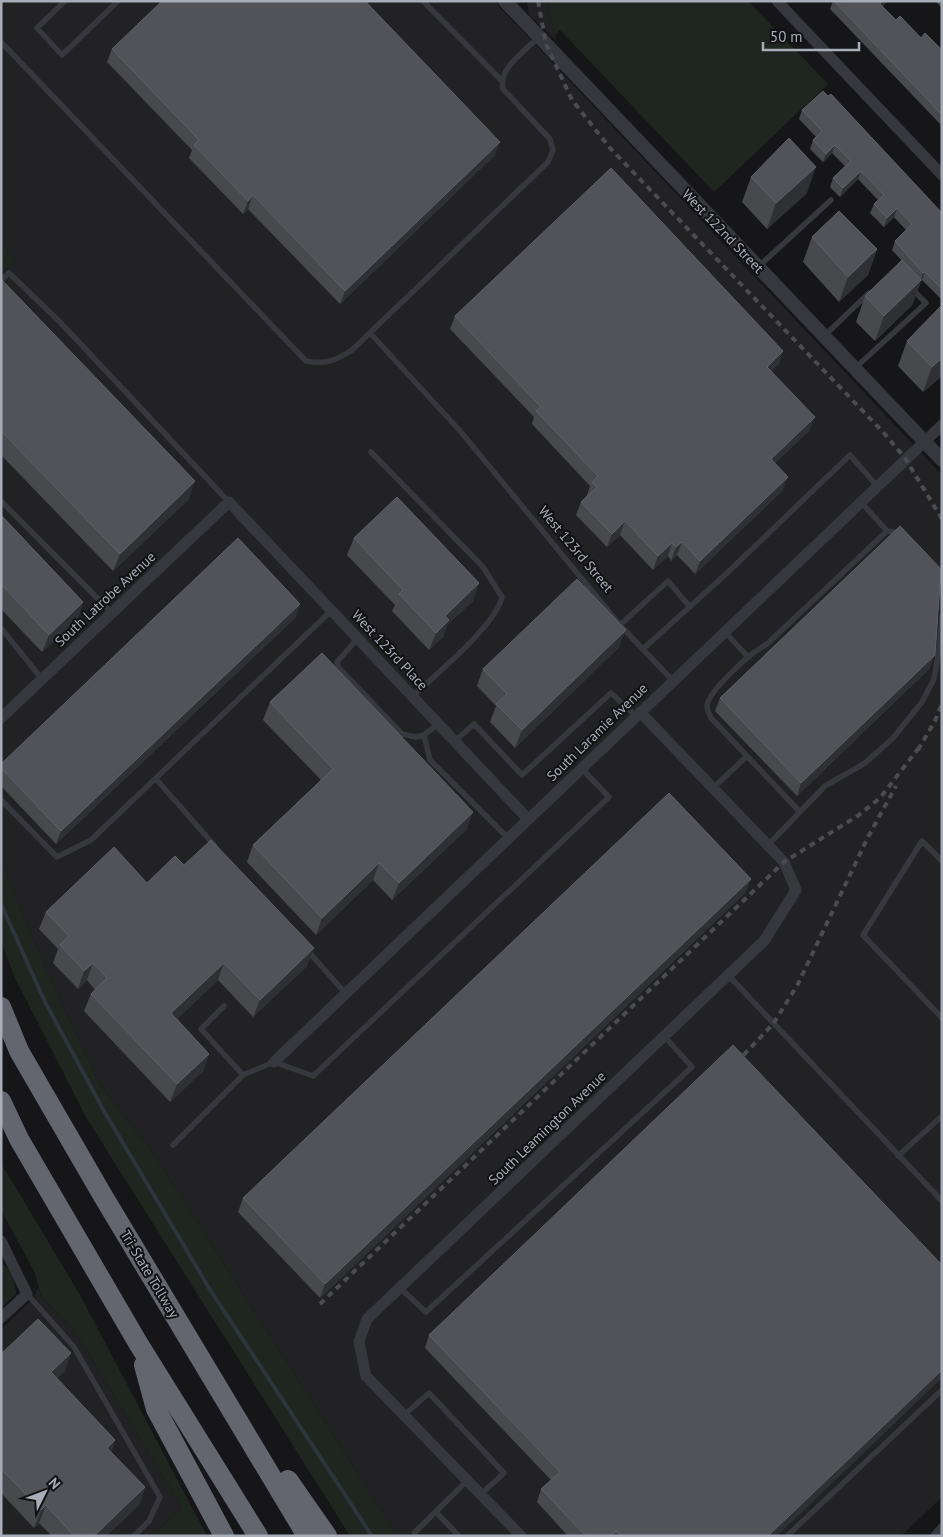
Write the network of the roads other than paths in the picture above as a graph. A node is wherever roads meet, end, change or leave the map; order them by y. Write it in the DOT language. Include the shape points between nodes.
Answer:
graph roads {
  1 [pos="65,1"];
  2 [pos="118,1"];
  3 [pos="423,1"];
  4 [pos="505,1"];
  5 [pos="777,1"];
  6 [pos="539,37"];
  7 [pos="1,42"];
  8 [pos="501,80"];
  9 [pos="942,175"];
  10 [pos="831,200"];
  11 [pos="758,267"];
  12 [pos="1,280"];
  13 [pos="907,283"];
  14 [pos="873,290"];
  15 [pos="370,333"];
  16 [pos="823,336"];
  17 [pos="854,368"];
  18 [pos="942,425"];
  19 [pos="924,441"];
  20 [pos="371,452"];
  21 [pos="942,460"];
  22 [pos="876,486"];
  23 [pos="1,501"];
  24 [pos="860,501"];
  25 [pos="230,502"];
  26 [pos="887,532"];
  27 [pos="906,534"];
  28 [pos="933,566"];
  29 [pos="942,584"];
  30 [pos="690,607"];
  31 [pos="332,610"];
  32 [pos="112,613"];
  33 [pos="942,616"];
  34 [pos="620,625"];
  35 [pos="1,628"];
  36 [pos="724,631"];
  37 [pos="358,638"];
  38 [pos="643,649"];
  39 [pos="748,657"];
  40 [pos="42,679"];
  41 [pos="673,681"];
  42 [pos="413,696"];
  43 [pos="638,714"];
  44 [pos="1,718"];
  45 [pos="438,724"];
  46 [pos="424,735"];
  47 [pos="455,741"];
  48 [pos="747,756"];
  49 [pos="581,768"];
  50 [pos="156,779"];
  51 [pos="713,788"];
  52 [pos="1,800"];
  53 [pos="800,812"];
  54 [pos="528,819"];
  55 [pos="508,838"];
  56 [pos="768,845"];
  57 [pos="221,853"];
  58 [pos="942,861"];
  59 [pos="300,942"];
  60 [pos="728,975"];
  61 [pos="346,994"];
  62 [pos="224,1006"];
  63 [pos="1,1007"];
  64 [pos="942,1018"];
  65 [pos="664,1036"];
  66 [pos="274,1062"];
  67 [pos="243,1074"];
  68 [pos="1,1101"];
  69 [pos="942,1116"];
  70 [pos="173,1146"];
  71 [pos="898,1156"];
  72 [pos="942,1201"];
  73 [pos="1,1241"];
  74 [pos="400,1288"];
  75 [pos="27,1294"];
  76 [pos="1,1318"];
  77 [pos="176,1318"];
  78 [pos="138,1343"];
  79 [pos="942,1390"];
  80 [pos="404,1415"];
  81 [pos="467,1481"];
  82 [pos="480,1494"];
  83 [pos="436,1512"];
  84 [pos="942,1530"];
  85 [pos="415,1534"];
  86 [pos="134,1536"];
  87 [pos="224,1536"];
  88 [pos="258,1536"];
  89 [pos="307,1536"];
  90 [pos="327,1536"];
  91 [pos="459,1536"];
  92 [pos="521,1536"];
  93 [pos="787,1536"];
  94 [pos="936,1536"];
  1 -- 2 [label="lane" via="37,28 62,55"];
  3 -- 8 [label="lane"];
  4 -- 6 [label="street, West 122nd Street"];
  5 -- 9 [label="street"];
  6 -- 8 [label="lane" via="504,72"];
  6 -- 11 [label="street, West 122nd Street"];
  7 -- 15 [label="lane" via="306,361 321,364 338,359"];
  8 -- 15 [label="lane" via="503,89 550,139 552,150 548,162"];
  10 -- 11 [label="lane"];
  11 -- 16 [label="street, West 122nd Street"];
  12 -- 25 [label="lane" via="9,273 59,321"];
  13 -- 17 [label="lane" via="926,303"];
  14 -- 16 [label="lane"];
  15 -- 34 [label="lane, West 123rd Street" via="461,432"];
  16 -- 17 [label="street, West 122nd Street"];
  17 -- 19 [label="street, West 122nd Street"];
  18 -- 19 [label="street, South Laramie Avenue"];
  19 -- 21 [label="street, West 122nd Street"];
  19 -- 22 [label="street, South Laramie Avenue"];
  20 -- 42 [label="lane" via="483,567 502,597 486,625"];
  22 -- 24 [label="street, South Laramie Avenue"];
  22 -- 30 [label="lane" via="850,455"];
  23 -- 32 [label="lane"];
  24 -- 26 [label="lane"];
  24 -- 36 [label="street, South Laramie Avenue"];
  25 -- 31 [label="street, West 123rd Place"];
  25 -- 32 [label="street, South Latrobe Avenue"];
  26 -- 27 [label="lane"];
  26 -- 39 [label="lane" via="767,644"];
  28 -- 29 [label="lane"];
  30 -- 34 [label="lane" via="668,581"];
  30 -- 38 [label="lane"];
  31 -- 37 [label="street, West 123rd Place"];
  31 -- 50 [label="lane"];
  32 -- 40 [label="street, South Latrobe Avenue"];
  33 -- 53 [label="lane" via="934,680 922,702 893,738 865,763 825,786"];
  34 -- 38 [label="lane, West 123rd Street"];
  35 -- 40 [label="lane"];
  36 -- 39 [label="lane"];
  36 -- 41 [label="street, South Laramie Avenue"];
  37 -- 42 [label="street, West 123rd Place"];
  37 -- 46 [label="lane" via="337,662 338,668 402,734"];
  38 -- 41 [label="lane, West 123rd Street"];
  39 -- 48 [label="lane" via="711,695 707,707 711,718"];
  40 -- 44 [label="street, South Latrobe Avenue"];
  41 -- 43 [label="street, South Laramie Avenue"];
  42 -- 45 [label="street, West 123rd Place"];
  43 -- 47 [label="lane" via="612,693 522,775 474,724"];
  43 -- 49 [label="street, South Laramie Avenue"];
  43 -- 51 [label="street"];
  45 -- 46 [label="lane"];
  45 -- 47 [label="street, West 123rd Place"];
  46 -- 55 [label="lane" via="430,760"];
  47 -- 54 [label="street, West 123rd Place"];
  48 -- 51 [label="lane"];
  48 -- 53 [label="lane"];
  49 -- 54 [label="street, South Laramie Avenue"];
  49 -- 66 [label="lane" via="609,797 602,804 313,1076"];
  50 -- 52 [label="lane" via="91,840 57,857"];
  50 -- 57 [label="lane"];
  51 -- 56 [label="street"];
  53 -- 56 [label="lane"];
  54 -- 55 [label="street, South Laramie Avenue"];
  55 -- 61 [label="street, South Laramie Avenue"];
  56 -- 60 [label="street, South Leamington Avenue" via="784,862 796,890 764,941"];
  58 -- 64 [label="lane" via="922,841 863,935"];
  59 -- 61 [label="lane"];
  60 -- 65 [label="street, South Leamington Avenue"];
  60 -- 71 [label="lane"];
  61 -- 66 [label="street, South Laramie Avenue"];
  62 -- 67 [label="lane" via="201,1029"];
  63 -- 77 [label="highway, Tri-State Tollway" via="19,1050"];
  65 -- 74 [label="street, South Leamington Avenue"];
  65 -- 74 [label="lane" via="692,1067 426,1312"];
  66 -- 67 [label="lane"];
  67 -- 70 [label="lane"];
  68 -- 78 [label="highway" via="19,1139"];
  69 -- 71 [label="lane"];
  71 -- 72 [label="lane"];
  73 -- 75 [label="street"];
  74 -- 80 [label="street, South Leamington Avenue" via="368,1319 359,1342 366,1376"];
  75 -- 76 [label="street"];
  75 -- 86 [label="lane" via="74,1347 160,1497 149,1522"];
  77 -- 89 [label="highway, Tri-State Tollway"];
  77 -- 90 [label="highway"];
  78 -- 87 [label="highway" via="156,1409"];
  78 -- 88 [label="highway"];
  79 -- 93 [label="lane"];
  80 -- 81 [label="street"];
  80 -- 82 [label="lane" via="430,1393 504,1473"];
  81 -- 82 [label="street"];
  81 -- 83 [label="lane"];
  82 -- 92 [label="street"];
  83 -- 85 [label="lane"];
  83 -- 91 [label="lane"];
  84 -- 94 [label="street"];
}
